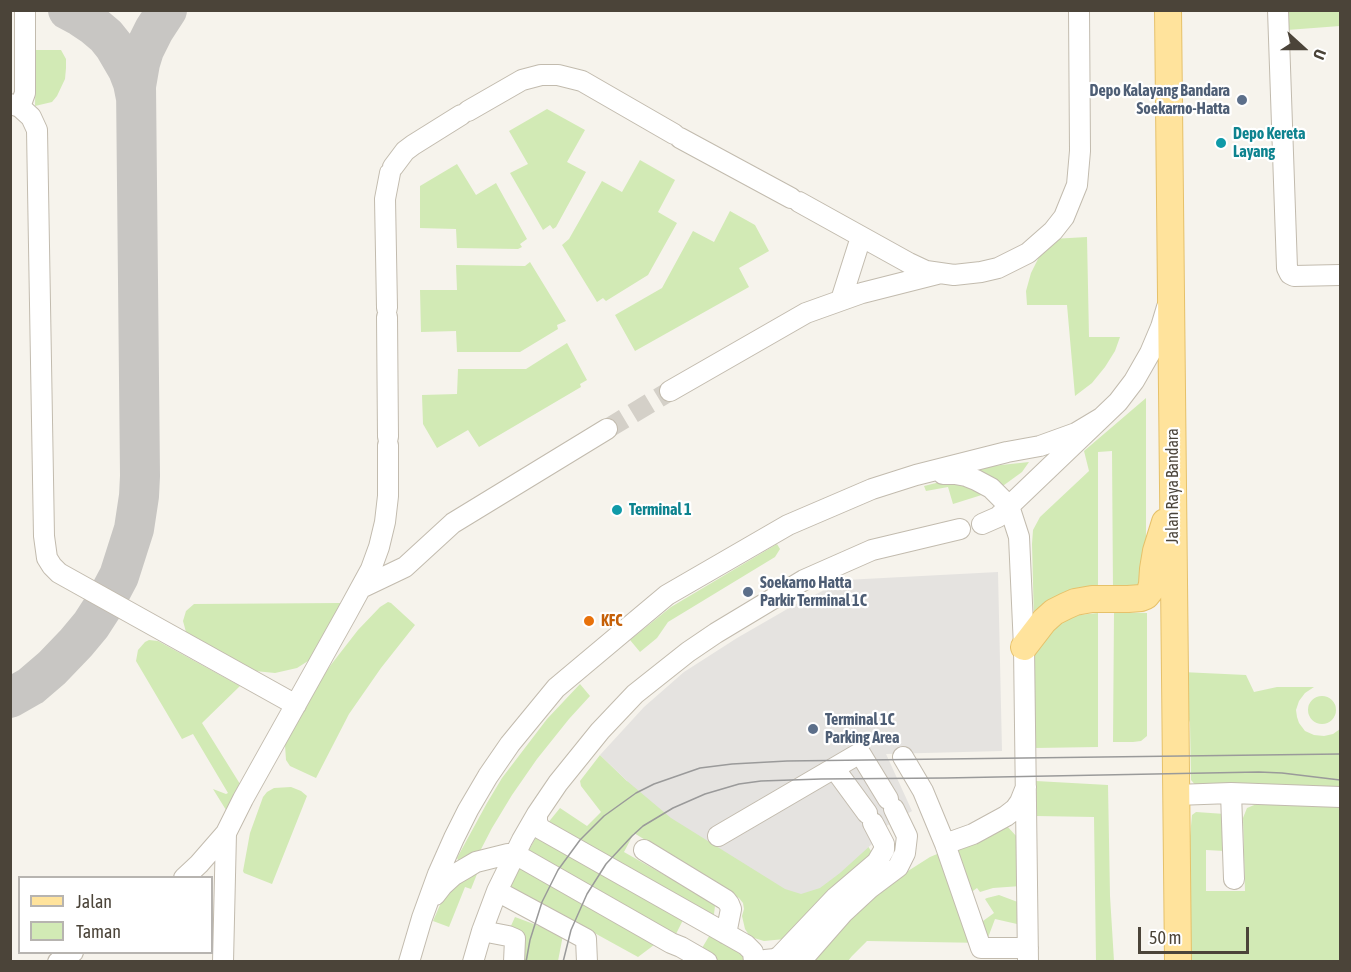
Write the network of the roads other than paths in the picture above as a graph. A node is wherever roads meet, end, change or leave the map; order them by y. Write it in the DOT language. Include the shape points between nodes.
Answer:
graph roads {
  1 [pos="25,10"];
  2 [pos="1079,10"];
  3 [pos="1168,10"];
  4 [pos="1278,10"];
  5 [pos="15,105"];
  6 [pos="861,237"];
  7 [pos="940,273"];
  8 [pos="1341,275"];
  9 [pos="1172,291"];
  10 [pos="841,300"];
  11 [pos="670,391"];
  12 [pos="1101,418"];
  13 [pos="607,429"];
  14 [pos="915,475"];
  15 [pos="1173,497"];
  16 [pos="1009,506"];
  17 [pos="982,524"];
  18 [pos="960,529"];
  19 [pos="361,588"];
  20 [pos="1024,647"];
  21 [pos="296,705"];
  22 [pos="903,757"];
  23 [pos="834,768"];
  24 [pos="1027,784"];
  25 [pos="1231,793"];
  26 [pos="1176,795"];
  27 [pos="1341,796"];
  28 [pos="537,814"];
  29 [pos="226,833"];
  30 [pos="718,836"];
  31 [pos="945,844"];
  32 [pos="644,850"];
  33 [pos="514,854"];
  34 [pos="186,876"];
  35 [pos="1234,879"];
  36 [pos="497,891"];
  37 [pos="422,918"];
  38 [pos="711,926"];
  39 [pos="482,931"];
  40 [pos="70,954"];
  41 [pos="694,954"];
  42 [pos="1028,955"];
  43 [pos="763,961"];
  44 [pos="57,962"];
  45 [pos="223,962"];
  46 [pos="410,962"];
  47 [pos="473,962"];
  48 [pos="514,962"];
  49 [pos="587,962"];
  50 [pos="800,962"];
  51 [pos="1178,962"];
  1 -- 5 [label="street" via="26,86"];
  2 -- 7 [label="street" via="1080,167 1064,217 1029,253 1014,261 981,272"];
  3 -- 9 [label="main road, Jalan Raya Bandara"];
  4 -- 8 [label="street" via="1287,268 1294,276"];
  5 -- 21 [label="street" via="31,117 37,130 47,558 59,573"];
  6 -- 7 [label="street" via="926,271"];
  6 -- 10 [label="street"];
  6 -- 19 [label="street" via="582,81 558,75 522,80 413,145 392,170 385,199 388,496 379,547"];
  7 -- 10 [label="street"];
  9 -- 12 [label="street" via="1150,353 1134,381"];
  9 -- 15 [label="main road, Jalan Raya Bandara"];
  10 -- 11 [label="street" via="806,313"];
  12 -- 14 [label="street" via="1058,441"];
  12 -- 16 [label="street"];
  13 -- 19 [label="street" via="453,523 405,567"];
  14 -- 16 [label="street" via="966,476 991,488"];
  14 -- 37 [label="street" via="788,525 667,595 556,688 510,744 468,810"];
  15 -- 20 [label="main road" via="1146,596 1075,602 1054,612"];
  15 -- 26 [label="main road, Jalan Raya Bandara"];
  16 -- 17 [label="street" via="998,517"];
  16 -- 20 [label="street" via="1019,537"];
  18 -- 28 [label="street" via="850,559 804,580 716,633 635,694 593,740"];
  19 -- 21 [label="street"];
  20 -- 24 [label="street"];
  21 -- 29 [label="street"];
  22 -- 31 [label="street" via="923,791"];
  23 -- 30 [label="street"];
  23 -- 43 [label="street" via="870,818 884,850 878,862 836,897 780,956"];
  23 -- 50 [label="street" via="860,753 907,836 906,853 898,867 843,913"];
  24 -- 31 [label="street" via="1020,802 1006,816"];
  24 -- 42 [label="street"];
  25 -- 26 [label="street"];
  25 -- 27 [label="street"];
  25 -- 35 [label="street"];
  26 -- 51 [label="main road, Jalan Raya Bandara"];
  28 -- 33 [label="street"];
  28 -- 38 [label="street" via="541,829"];
  29 -- 34 [label="street"];
  29 -- 45 [label="street"];
  31 -- 42 [label="street" via="981,948"];
  32 -- 38 [label="street" via="726,900 731,909"];
  33 -- 36 [label="street"];
  33 -- 37 [label="street" via="476,862 454,875 441,886"];
  33 -- 41 [label="street"];
  36 -- 39 [label="street"];
  36 -- 49 [label="street" via="586,939"];
  37 -- 46 [label="street"];
  38 -- 41 [label="street"];
  38 -- 43 [label="street" via="750,948"];
  39 -- 47 [label="street"];
  39 -- 48 [label="street" via="515,939"];
  40 -- 44 [label="street"];
}
